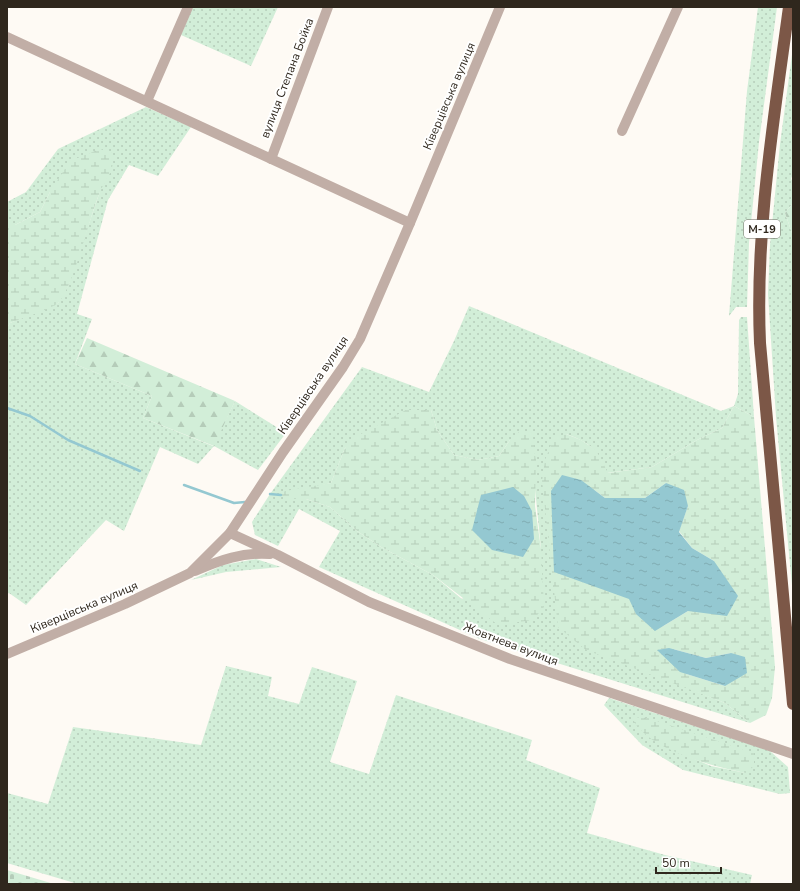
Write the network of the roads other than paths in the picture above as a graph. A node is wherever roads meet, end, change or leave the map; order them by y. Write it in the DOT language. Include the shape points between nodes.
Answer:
graph roads {
  1 [pos="188,7"];
  2 [pos="328,7"];
  3 [pos="500,7"];
  4 [pos="678,7"];
  5 [pos="788,7"];
  6 [pos="7,36"];
  7 [pos="147,102"];
  8 [pos="622,131"];
  9 [pos="270,159"];
  10 [pos="410,223"];
  11 [pos="230,533"];
  12 [pos="278,555"];
  13 [pos="190,573"];
  14 [pos="7,654"];
  15 [pos="793,704"];
  16 [pos="793,754"];
  1 -- 7 [label="street"];
  2 -- 9 [label="street, вулиця Степана Бойка"];
  3 -- 10 [label="street, Ківерцівська вулиця"];
  4 -- 8 [label="street"];
  5 -- 15 [label="highway, М-19" via="771,143 758,294 760,343"];
  6 -- 7 [label="street"];
  7 -- 9 [label="street"];
  9 -- 10 [label="street"];
  10 -- 11 [label="street, Ківерцівська вулиця" via="360,338"];
  11 -- 12 [label="street, Жовтнева вулиця"];
  11 -- 13 [label="street, Ківерцівська вулиця"];
  12 -- 13 [label="street" via="256,553 223,558"];
  12 -- 16 [label="street, Жовтнева вулиця" via="369,602 510,659"];
  13 -- 14 [label="street, Ківерцівська вулиця" via="125,604"];
}
